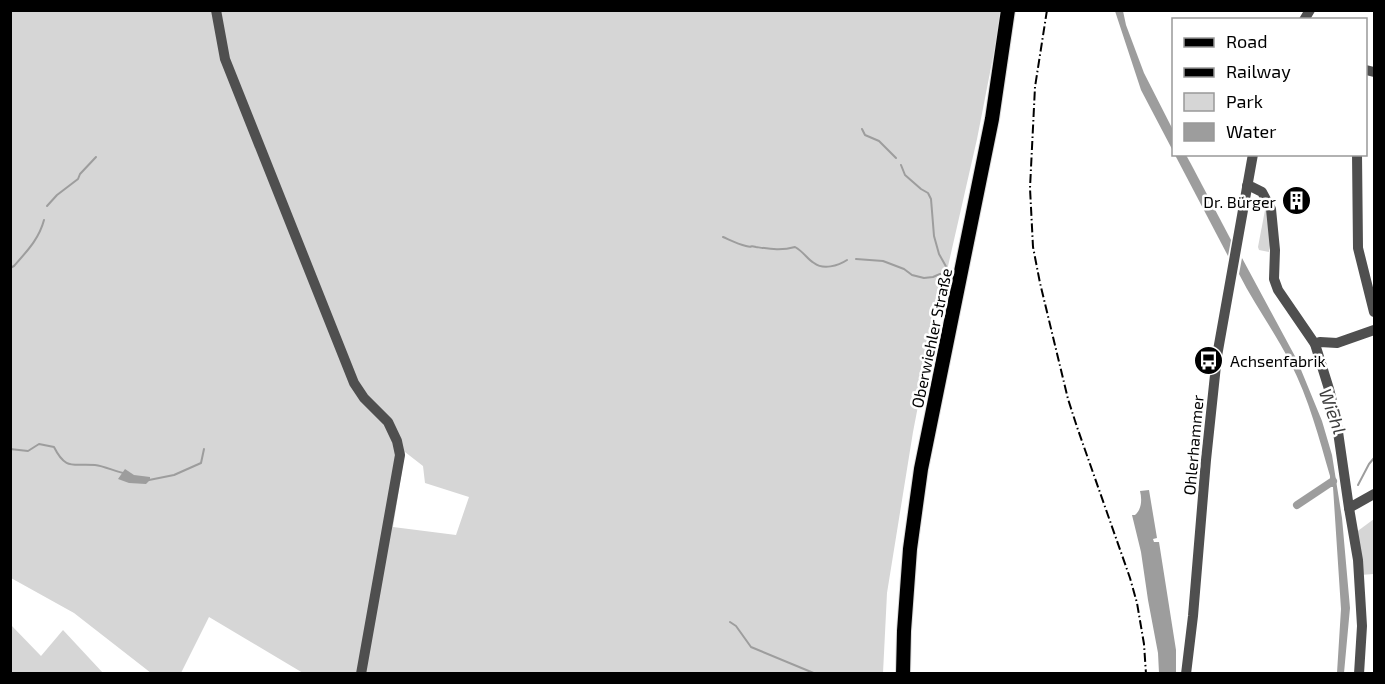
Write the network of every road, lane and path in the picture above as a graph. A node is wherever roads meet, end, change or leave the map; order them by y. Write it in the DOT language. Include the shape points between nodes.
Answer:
graph roads {
  1 [pos="216,10"];
  2 [pos="1008,10"];
  3 [pos="1253,156"];
  4 [pos="1357,156"];
  5 [pos="1247,186"];
  6 [pos="1374,312"];
  7 [pos="1374,330"];
  8 [pos="1315,344"];
  9 [pos="1374,494"];
  10 [pos="1349,508"];
  11 [pos="361,674"];
  12 [pos="903,674"];
  13 [pos="1186,674"];
  14 [pos="1359,674"];
  1 -- 11 [label="street" via="225,59 354,383 388,422 397,441 400,455"];
  2 -- 12 [label="main road, Oberwiehler Straße" via="992,119 921,469 910,549"];
  3 -- 5 [label="street, Ohlerhammer"];
  4 -- 6 [label="street" via="1358,248"];
  5 -- 8 [label="street" via="1262,192 1271,209 1274,279"];
  5 -- 13 [label="street, Ohlerhammer" via="1214,381"];
  7 -- 8 [label="street" via="1336,343"];
  8 -- 10 [label="street" via="1336,418"];
  9 -- 10 [label="street"];
  10 -- 14 [label="street" via="1359,571"];
}
